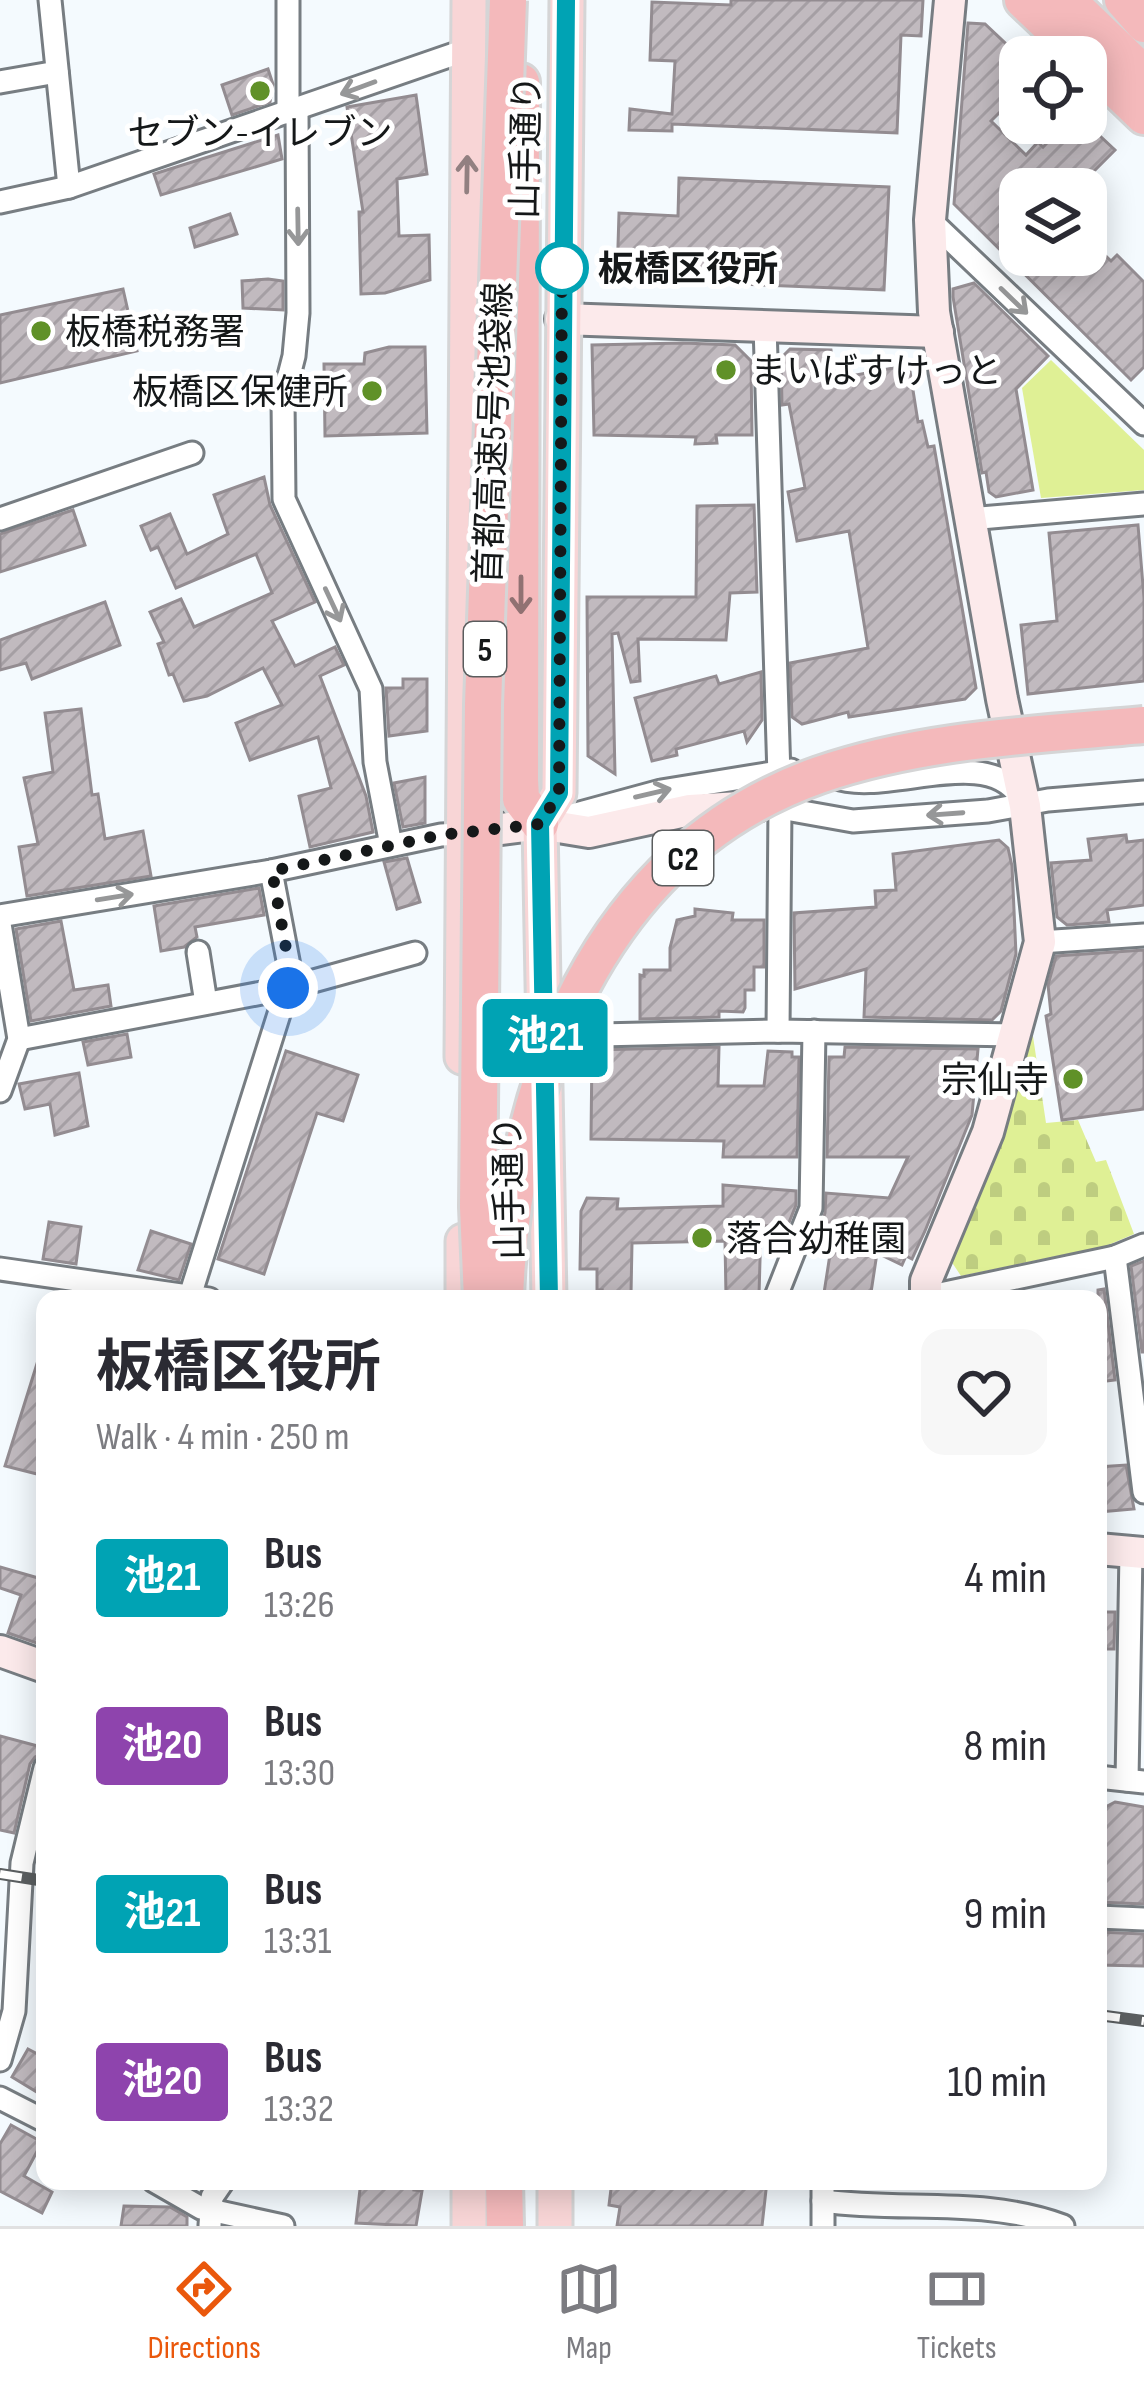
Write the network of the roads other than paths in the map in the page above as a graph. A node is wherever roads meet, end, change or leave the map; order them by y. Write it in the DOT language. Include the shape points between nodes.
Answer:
graph roads {
  1 [pos="50,0"];
  2 [pos="288,0"];
  3 [pos="469,0"];
  4 [pos="504,0"];
  5 [pos="520,0"];
  6 [pos="568,0"];
  7 [pos="950,0"];
  8 [pos="1023,0"];
  9 [pos="1067,0"];
  10 [pos="1094,0"];
  11 [pos="1138,21"];
  12 [pos="1061,36"];
  13 [pos="469,49"];
  14 [pos="57,72"];
  15 [pos="1144,74"];
  16 [pos="1107,80"];
  17 [pos="0,82"];
  18 [pos="292,112"];
  19 [pos="1144,116"];
  20 [pos="69,187"];
  21 [pos="0,202"];
  22 [pos="930,220"];
  23 [pos="561,320"];
  24 [pos="765,326"];
  25 [pos="938,332"];
  26 [pos="1144,424"];
  27 [pos="192,453"];
  28 [pos="1144,504"];
  29 [pos="0,519"];
  30 [pos="969,519"];
  31 [pos="1144,722"];
  32 [pos="1008,733"];
  33 [pos="1144,737"];
  34 [pos="817,769"];
  35 [pos="778,770"];
  36 [pos="1144,792"];
  37 [pos="1025,806"];
  38 [pos="780,808"];
  39 [pos="540,824"];
  40 [pos="461,834"];
  41 [pos="391,844"];
  42 [pos="272,871"];
  43 [pos="0,920"];
  44 [pos="1144,935"];
  45 [pos="1040,942"];
  46 [pos="198,952"];
  47 [pos="415,953"];
  48 [pos="288,988"];
  49 [pos="206,1003"];
  50 [pos="778,1031"];
  51 [pos="814,1031"];
  52 [pos="1016,1035"];
  53 [pos="545,1036"];
  54 [pos="19,1039"];
  55 [pos="0,1091"];
  56 [pos="1144,1245"];
  57 [pos="1115,1256"];
  58 [pos="0,1268"];
  59 [pos="144,1290"];
  60 [pos="198,1290"];
  61 [pos="464,1290"];
  62 [pos="479,1290"];
  63 [pos="509,1290"];
  64 [pos="510,1290"];
  65 [pos="549,1290"];
  66 [pos="779,1290"];
  67 [pos="926,1290"];
  68 [pos="962,1290"];
  69 [pos="1144,1492"];
  70 [pos="1107,1550"];
  71 [pos="1137,1552"];
  72 [pos="0,1651"];
  73 [pos="36,1664"];
  74 [pos="1136,1781"];
  75 [pos="36,1805"];
  76 [pos="1107,1917"];
  77 [pos="1144,1919"];
  78 [pos="0,2060"];
  79 [pos="0,2098"];
  80 [pos="36,2116"];
  81 [pos="167,2190"];
  82 [pos="217,2190"];
  83 [pos="469,2190"];
  84 [pos="504,2190"];
  85 [pos="517,2190"];
  86 [pos="555,2190"];
  87 [pos="823,2191"];
  88 [pos="210,2219"];
  89 [pos="283,2226"];
  90 [pos="469,2226"];
  91 [pos="505,2226"];
  92 [pos="518,2226"];
  93 [pos="555,2226"];
  94 [pos="823,2226"];
  95 [pos="1063,2226"];
  1 -- 14 [label="street"];
  2 -- 18 [label="street"];
  3 -- 13 [label="main road, 山手通り"];
  4 -- 62 [label="highway, 首都高速5号池袋線 / 5, bridge" via="476,706"];
  5 -- 39 [label="highway, one-way" via="520,781 521,799"];
  6 -- 23 [label="main road, 山手通り"];
  7 -- 22 [label="street"];
  8 -- 12 [label="highway"];
  9 -- 15 [label="highway"];
  10 -- 11 [label="highway"];
  13 -- 18 [label="street, one-way"];
  40 -- 13 [label="main road, 山手通り, one-way"];
  14 -- 17 [label="street"];
  14 -- 20 [label="street"];
  16 -- 19 [label="highway"];
  18 -- 20 [label="street"];
  18 -- 41 [label="street, one-way" via="298,313 281,425 284,499 371,689"];
  20 -- 21 [label="street"];
  22 -- 25 [label="street"];
  22 -- 26 [label="street, one-way"];
  23 -- 24 [label="street"];
  23 -- 39 [label="main road, 山手通り" via="559,793"];
  24 -- 25 [label="street"];
  24 -- 35 [label="street"];
  25 -- 30 [label="street"];
  27 -- 29 [label="street"];
  28 -- 30 [label="street"];
  30 -- 32 [label="street"];
  31 -- 32 [label="street"];
  31 -- 63 [label="highway, C2, bridge" via="863,762 760,802 681,859 604,946 555,1040 520,1156"];
  32 -- 34 [label="street"];
  32 -- 37 [label="street"];
  33 -- 64 [label="highway, C2, bridge" via="941,754 865,769 764,809 686,865 610,948 565,1030 528,1158"];
  34 -- 35 [label="street"];
  34 -- 37 [label="street" via="854,782 999,776"];
  35 -- 38 [label="street"];
  39 -- 35 [label="street, one-way"];
  36 -- 37 [label="street"];
  37 -- 38 [label="street, one-way" via="853,821"];
  37 -- 45 [label="street"];
  38 -- 39 [label="street" via="690,809 589,832"];
  38 -- 50 [label="street"];
  39 -- 40 [label="street"];
  39 -- 53 [label="main road, 山手通り"];
  40 -- 41 [label="street"];
  40 -- 61 [label="main road, 山手通り"];
  41 -- 42 [label="street"];
  43 -- 42 [label="street, one-way"];
  42 -- 48 [label="street"];
  43 -- 54 [label="street"];
  44 -- 45 [label="street"];
  45 -- 52 [label="street"];
  46 -- 49 [label="street"];
  47 -- 48 [label="street"];
  48 -- 49 [label="street"];
  48 -- 60 [label="street"];
  49 -- 54 [label="street"];
  50 -- 51 [label="street"];
  50 -- 53 [label="street"];
  51 -- 52 [label="street"];
  51 -- 66 [label="street" via="811,1208"];
  52 -- 67 [label="street"];
  53 -- 65 [label="main road, 山手通り"];
  54 -- 55 [label="street"];
  56 -- 57 [label="street"];
  57 -- 68 [label="street"];
  57 -- 69 [label="street"];
  58 -- 59 [label="street"];
  70 -- 71 [label="street"];
  71 -- 74 [label="street"];
  72 -- 73 [label="street"];
  75 -- 78 [label="street" via="22,1863 14,2011"];
  76 -- 77 [label="street"];
  79 -- 80 [label="street"];
  81 -- 88 [label="street"];
  82 -- 88 [label="street"];
  83 -- 90 [label="main road"];
  84 -- 91 [label="highway"];
  85 -- 92 [label="highway"];
  86 -- 93 [label="main road"];
  87 -- 94 [label="street"];
  87 -- 95 [label="street" via="870,2208 1002,2208"];
  88 -- 89 [label="street"];
}
